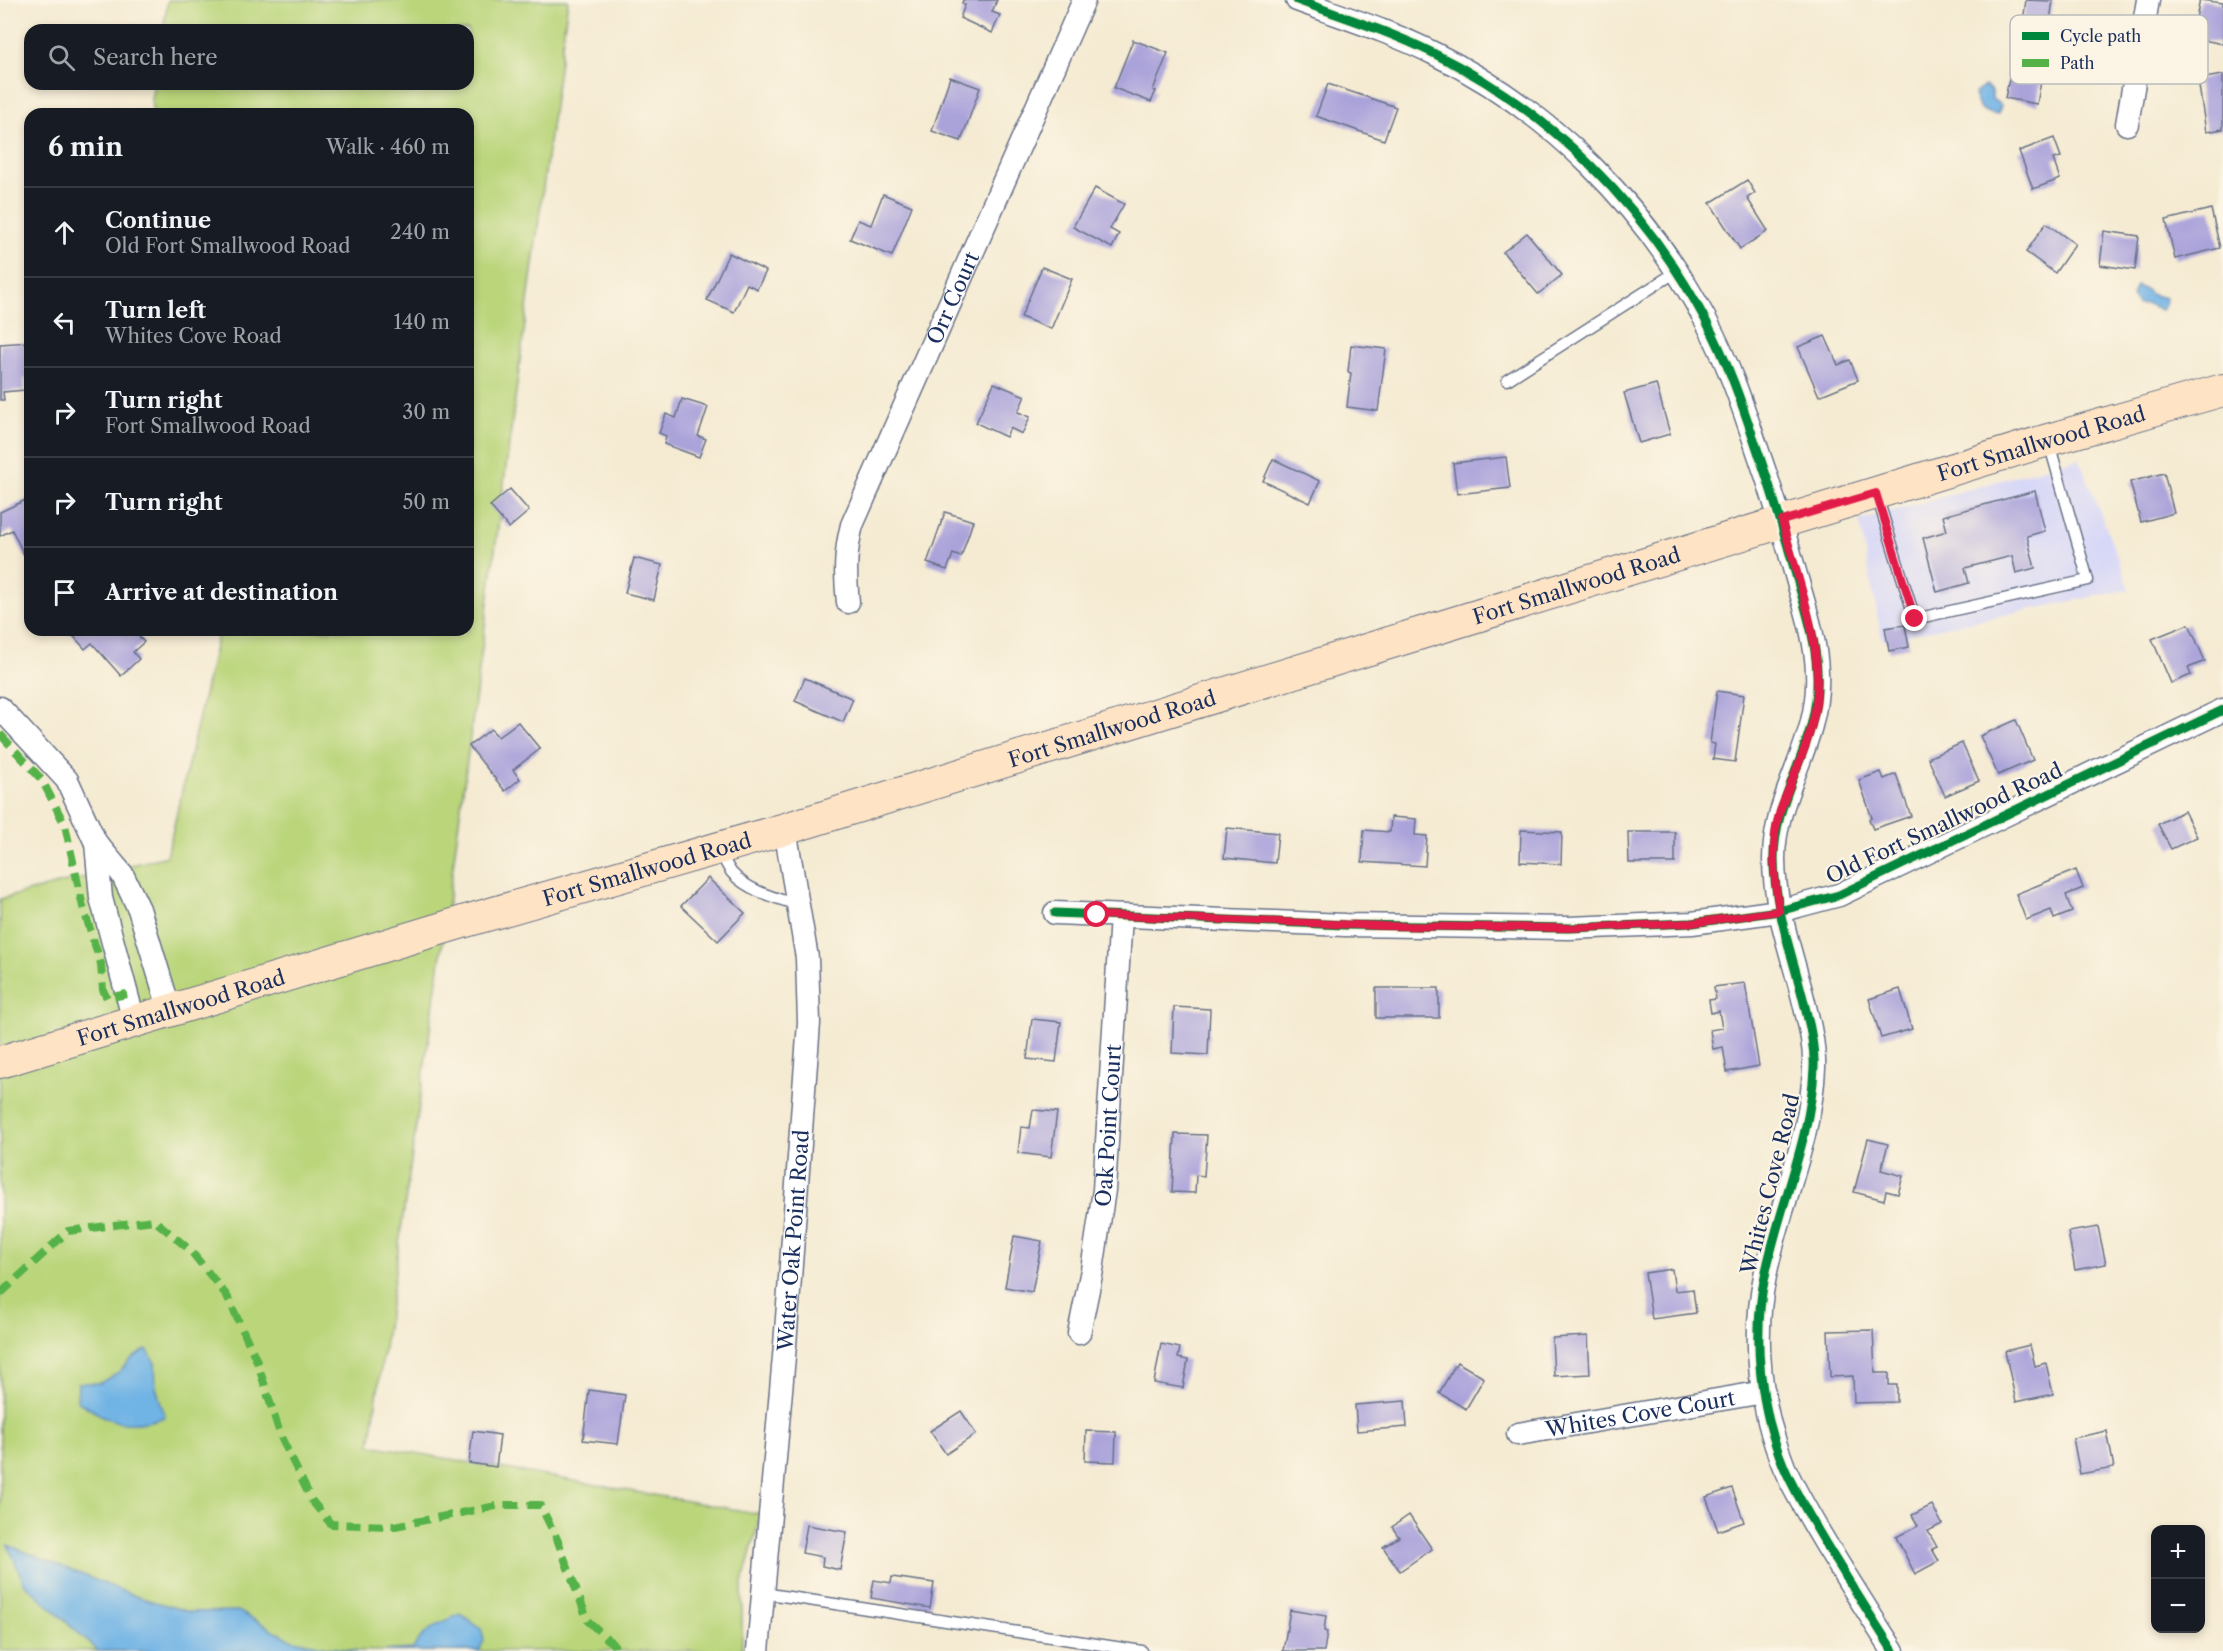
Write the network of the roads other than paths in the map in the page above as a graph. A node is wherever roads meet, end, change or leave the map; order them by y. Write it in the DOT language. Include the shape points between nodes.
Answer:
graph roads {
  1 [pos="1084,0"];
  2 [pos="1297,0"];
  3 [pos="2148,0"];
  4 [pos="2145,15"];
  5 [pos="2134,84"];
  6 [pos="2127,124"];
  7 [pos="1676,272"];
  8 [pos="1507,380"];
  9 [pos="2223,390"];
  10 [pos="2048,440"];
  11 [pos="1876,493"];
  12 [pos="1782,521"];
  13 [pos="848,602"];
  14 [pos="0,708"];
  15 [pos="2223,710"];
  16 [pos="785,829"];
  17 [pos="96,843"];
  18 [pos="717,848"];
  19 [pos="798,905"];
  20 [pos="1779,911"];
  21 [pos="1055,913"];
  22 [pos="1121,916"];
  23 [pos="170,1011"];
  24 [pos="134,1021"];
  25 [pos="0,1062"];
  26 [pos="1078,1333"];
  27 [pos="1764,1392"];
  28 [pos="1518,1434"];
  29 [pos="763,1593"];
  30 [pos="758,1651"];
  31 [pos="1142,1651"];
  32 [pos="1893,1651"];
  1 -- 13 [label="street, Orr Court" via="852,525 845,574"];
  2 -- 7 [label="street, Whites Cove Road" via="1436,54 1526,108 1611,186"];
  3 -- 4 [label="street"];
  5 -- 6 [label="street"];
  7 -- 8 [label="lane"];
  7 -- 12 [label="street, Whites Cove Road" via="1706,321 1724,361"];
  9 -- 10 [label="main road, Fort Smallwood Road"];
  10 -- 11 [label="main road, Fort Smallwood Road"];
  10 -- 11 [label="lane" via="2088,580 1915,619"];
  11 -- 12 [label="main road, Fort Smallwood Road"];
  12 -- 16 [label="main road, Fort Smallwood Road"];
  12 -- 20 [label="street, Whites Cove Road" via="1812,633 1818,677 1813,725 1776,834 1774,873"];
  14 -- 17 [label="street" via="67,780"];
  15 -- 20 [label="street, Old Fort Smallwood Road" via="1839,895"];
  16 -- 18 [label="main road, Fort Smallwood Road"];
  16 -- 19 [label="street, Water Oak Point Road"];
  17 -- 23 [label="street" via="122,874 139,909"];
  17 -- 24 [label="street" via="101,898"];
  18 -- 19 [label="lane" via="733,873 747,885"];
  18 -- 23 [label="main road, Fort Smallwood Road"];
  19 -- 29 [label="street, Water Oak Point Road" via="807,958 809,1023"];
  20 -- 22 [label="street, Old Fort Smallwood Road" via="1692,923 1569,928"];
  20 -- 27 [label="street, Whites Cove Road" via="1803,997 1815,1066 1808,1122 1765,1276 1760,1309"];
  21 -- 22 [label="street, Old Fort Smallwood Road"];
  22 -- 26 [label="street, Oak Point Court" via="1104,1190"];
  23 -- 24 [label="main road, Fort Smallwood Road"];
  24 -- 25 [label="main road, Fort Smallwood Road"];
  27 -- 28 [label="street, Whites Cove Court"];
  27 -- 32 [label="street, Whites Cove Road" via="1783,1464 1799,1497"];
  29 -- 30 [label="street, Water Oak Point Road"];
  29 -- 31 [label="lane"];
}
